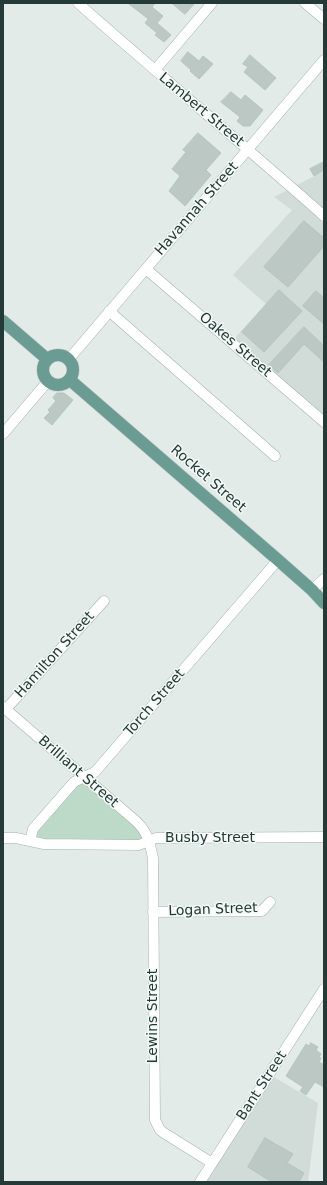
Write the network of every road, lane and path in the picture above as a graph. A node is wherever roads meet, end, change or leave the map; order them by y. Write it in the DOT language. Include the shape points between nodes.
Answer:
graph roads {
  1 [pos="78,3"];
  2 [pos="212,3"];
  3 [pos="305,3"];
  4 [pos="324,19"];
  5 [pos="324,60"];
  6 [pos="155,70"];
  7 [pos="248,149"];
  8 [pos="324,216"];
  9 [pos="146,269"];
  10 [pos="109,311"];
  11 [pos="3,321"];
  12 [pos="69,358"];
  13 [pos="47,359"];
  14 [pos="70,380"];
  15 [pos="48,381"];
  16 [pos="324,422"];
  17 [pos="3,434"];
  18 [pos="275,456"];
  19 [pos="278,560"];
  20 [pos="324,579"];
  21 [pos="312,590"];
  22 [pos="104,601"];
  23 [pos="324,603"];
  24 [pos="5,708"];
  25 [pos="85,778"];
  26 [pos="324,837"];
  27 [pos="3,838"];
  28 [pos="149,840"];
  29 [pos="30,841"];
  30 [pos="270,902"];
  31 [pos="152,912"];
  32 [pos="324,990"];
  33 [pos="212,1163"];
  34 [pos="200,1182"];
  1 -- 6 [label="street, Lambert Street"];
  2 -- 6 [label="street"];
  3 -- 4 [label="street"];
  5 -- 7 [label="street, Havannah Street"];
  6 -- 7 [label="street, Lambert Street"];
  7 -- 8 [label="street, Lambert Street"];
  7 -- 9 [label="street, Havannah Street"];
  9 -- 10 [label="street, Havannah Street"];
  9 -- 16 [label="street, Oakes Street"];
  10 -- 12 [label="street, Havannah Street"];
  10 -- 18 [label="street"];
  11 -- 13 [label="main road"];
  12 -- 13 [label="main road" via="60,354"];
  12 -- 14 [label="main road" via="74,367"];
  13 -- 15 [label="main road" via="43,368"];
  14 -- 15 [label="main road" via="57,385"];
  14 -- 19 [label="main road, Rocket Street"];
  15 -- 17 [label="street"];
  19 -- 21 [label="main road, Rocket Street"];
  19 -- 25 [label="street, Torch Street" via="95,772"];
  20 -- 21 [label="street"];
  21 -- 23 [label="main road, Rocket Street"];
  22 -- 24 [label="street, Hamilton Street"];
  24 -- 25 [label="street, Brilliant Street"];
  25 -- 28 [label="street, Brilliant Street" via="138,822"];
  25 -- 29 [label="street, Torch Street" via="74,782 33,829"];
  26 -- 28 [label="street, Busby Street"];
  27 -- 29 [label="street, Busby Street"];
  28 -- 29 [label="street, Busby Street" via="139,846 44,844"];
  28 -- 31 [label="street, Lewins Street" via="153,858"];
  30 -- 31 [label="street, Logan Street" via="262,911"];
  31 -- 33 [label="street, Lewins Street" via="155,1120 160,1130"];
  32 -- 33 [label="street, Bant Street"];
  33 -- 34 [label="street, Bant Street"];
}
